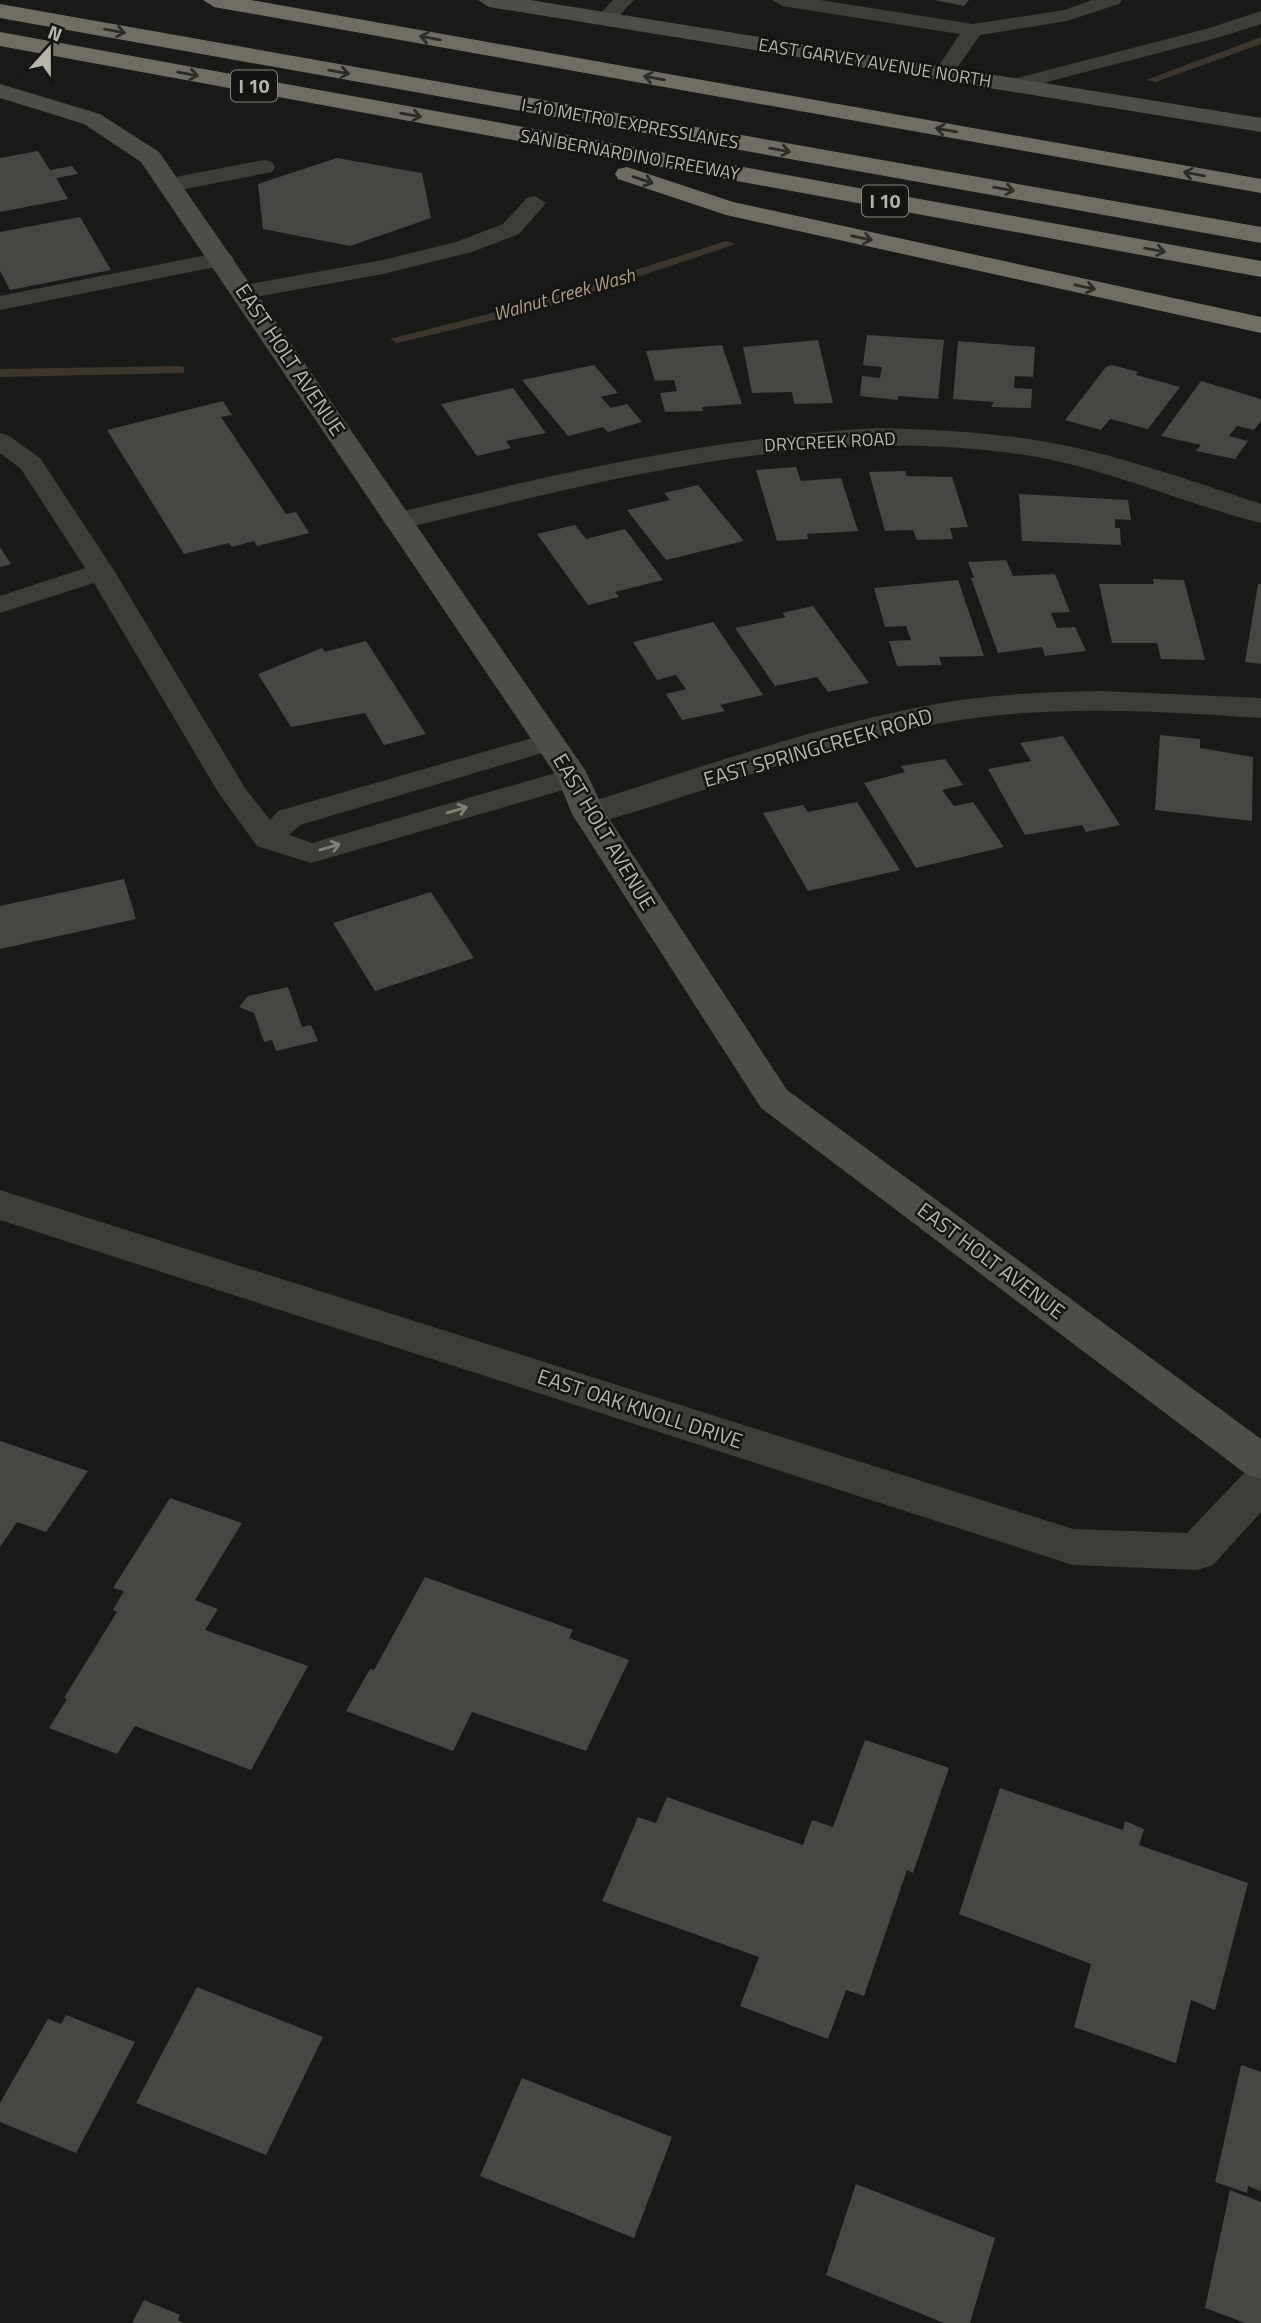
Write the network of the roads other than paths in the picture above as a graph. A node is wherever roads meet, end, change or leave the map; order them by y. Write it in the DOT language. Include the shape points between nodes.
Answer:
graph roads {
  1 [pos="214,0"];
  2 [pos="624,0"];
  3 [pos="782,0"];
  4 [pos="1112,0"];
  5 [pos="505,1"];
  6 [pos="1013,3"];
  7 [pos="0,11"];
  8 [pos="1057,16"];
  9 [pos="1261,17"];
  10 [pos="605,19"];
  11 [pos="973,30"];
  12 [pos="0,39"];
  13 [pos="943,74"];
  14 [pos="1012,85"];
  15 [pos="721,90"];
  16 [pos="0,91"];
  17 [pos="906,100"];
  18 [pos="1261,125"];
  19 [pos="509,133"];
  20 [pos="264,167"];
  21 [pos="170,185"];
  22 [pos="1261,186"];
  23 [pos="535,203"];
  24 [pos="1261,235"];
  25 [pos="222,259"];
  26 [pos="1261,269"];
  27 [pos="245,292"];
  28 [pos="0,303"];
  29 [pos="1261,325"];
  30 [pos="0,441"];
  31 [pos="1261,514"];
  32 [pos="398,521"];
  33 [pos="101,572"];
  34 [pos="0,605"];
  35 [pos="1261,708"];
  36 [pos="549,742"];
  37 [pos="573,777"];
  38 [pos="369,795"];
  39 [pos="589,814"];
  40 [pos="392,829"];
  41 [pos="268,839"];
  42 [pos="0,1205"];
  43 [pos="1261,1462"];
  44 [pos="1261,1483"];
  15 -- 1 [label="highway, one-way"];
  2 -- 10 [label="lane"];
  3 -- 11 [label="lane"];
  4 -- 8 [label="lane"];
  5 -- 10 [label="street, EAST GARVEY AVENUE NORTH"];
  6 -- 8 [label="lane"];
  7 -- 24 [label="highway, I-10 METRO EXPRESSLANES, one-way"];
  8 -- 11 [label="lane"];
  9 -- 14 [label="lane"];
  10 -- 13 [label="street, EAST GARVEY AVENUE NORTH"];
  11 -- 13 [label="lane"];
  12 -- 19 [label="highway, SAN BERNARDINO FREEWAY / I 10, one-way"];
  13 -- 14 [label="street, EAST GARVEY AVENUE NORTH"];
  14 -- 18 [label="street, EAST GARVEY AVENUE NORTH"];
  15 -- 17 [label="highway"];
  22 -- 15 [label="highway, one-way"];
  16 -- 21 [label="street, EAST HOLT AVENUE" via="92,119 150,157"];
  19 -- 26 [label="highway, SAN BERNARDINO FREEWAY / I 10, one-way"];
  19 -- 29 [label="highway, one-way" via="726,208"];
  20 -- 21 [label="lane"];
  21 -- 25 [label="street, EAST HOLT AVENUE"];
  23 -- 27 [label="lane" via="511,229 464,247"];
  25 -- 27 [label="street, EAST HOLT AVENUE"];
  25 -- 28 [label="lane"];
  27 -- 32 [label="street, EAST HOLT AVENUE"];
  30 -- 33 [label="lane" via="31,464"];
  31 -- 32 [label="street, DRYCREEK ROAD" via="1096,463 1034,449 878,437 722,449"];
  32 -- 36 [label="street, EAST HOLT AVENUE"];
  33 -- 34 [label="lane"];
  33 -- 41 [label="lane" via="233,792"];
  35 -- 39 [label="street, EAST SPRINGCREEK ROAD" via="1098,702 943,713 853,735"];
  36 -- 37 [label="street, EAST HOLT AVENUE"];
  36 -- 38 [label="lane"];
  37 -- 39 [label="street, EAST HOLT AVENUE"];
  40 -- 37 [label="lane, one-way"];
  38 -- 40 [label="lane"];
  38 -- 41 [label="lane" via="289,818"];
  39 -- 43 [label="street, EAST HOLT AVENUE" via="774,1099"];
  41 -- 40 [label="lane, one-way" via="311,853"];
  42 -- 44 [label="street, EAST OAK KNOLL DRIVE" via="1073,1547 1197,1552"];
}
